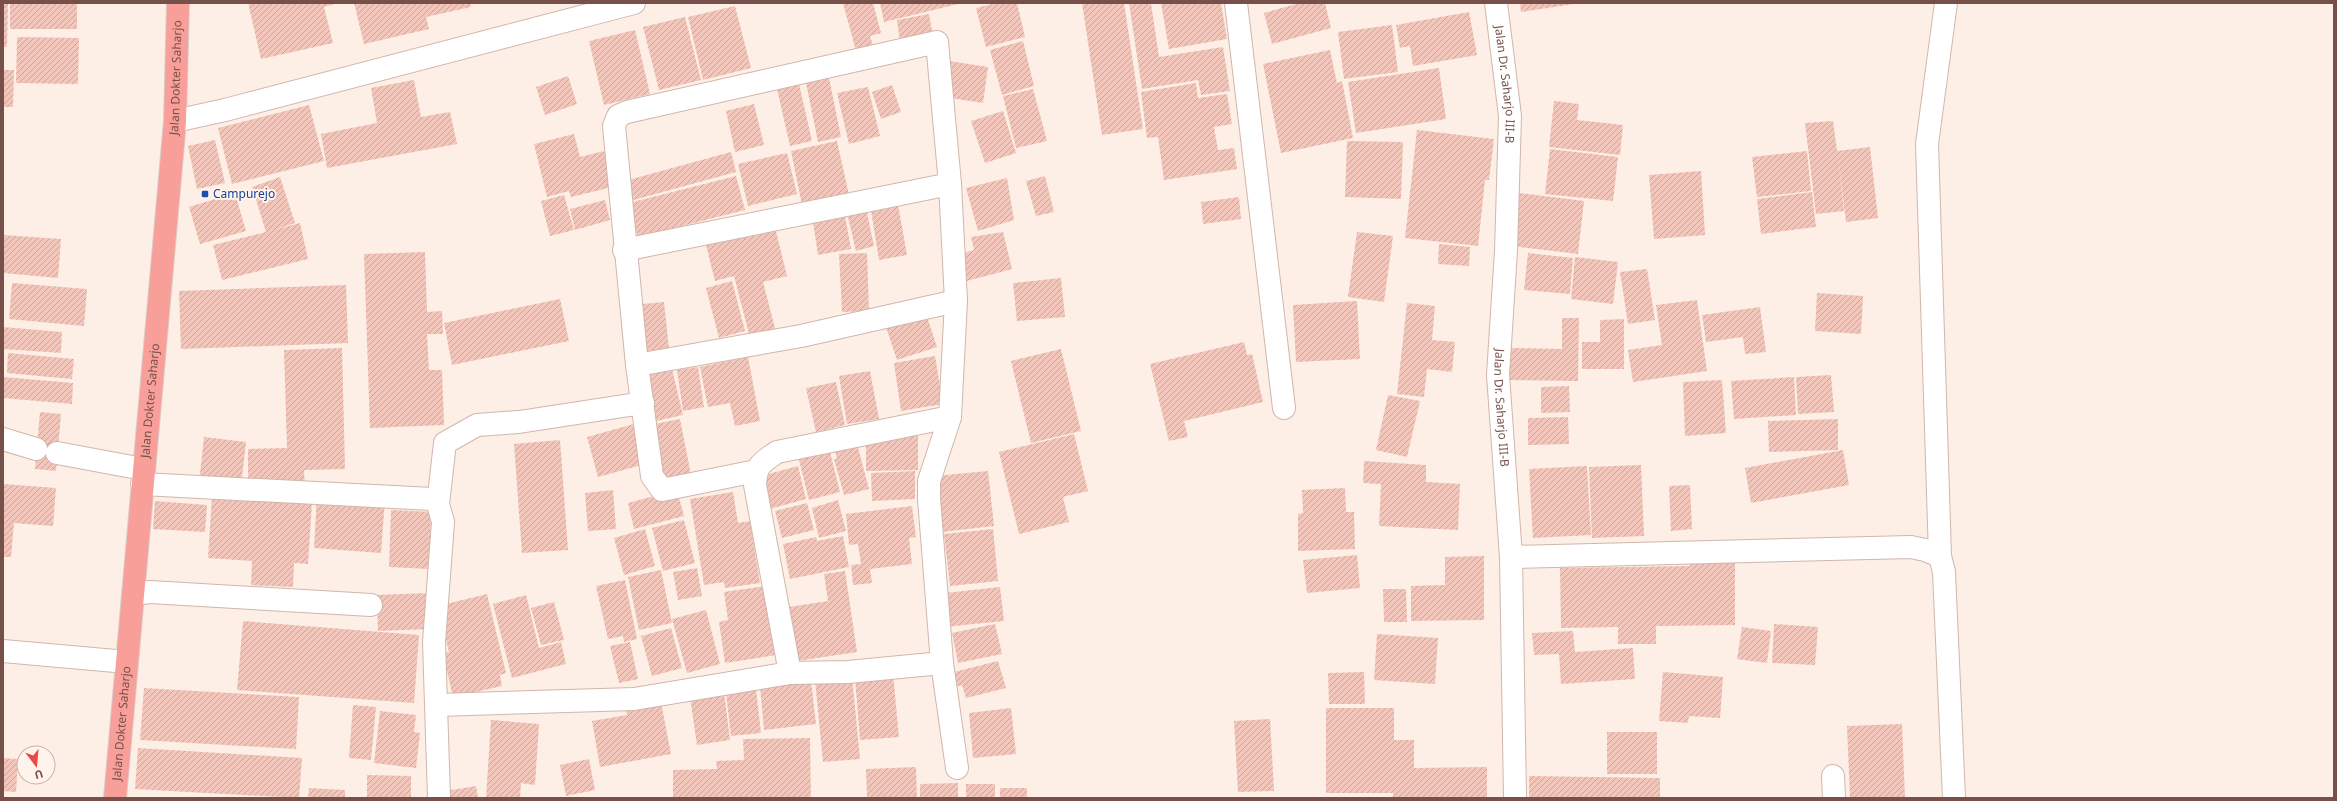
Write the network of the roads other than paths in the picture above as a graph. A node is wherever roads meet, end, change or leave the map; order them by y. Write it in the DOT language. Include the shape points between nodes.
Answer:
graph roads {
  1 [pos="178,3"];
  2 [pos="634,3"];
  3 [pos="1236,3"];
  4 [pos="1946,3"];
  5 [pos="1498,11"];
  6 [pos="175,120"];
  7 [pos="950,184"];
  8 [pos="624,250"];
  9 [pos="956,301"];
  10 [pos="637,365"];
  11 [pos="643,403"];
  12 [pos="1284,408"];
  13 [pos="950,417"];
  14 [pos="3,439"];
  15 [pos="36,449"];
  16 [pos="57,454"];
  17 [pos="756,471"];
  18 [pos="143,476"];
  19 [pos="438,504"];
  20 [pos="1940,556"];
  21 [pos="1510,557"];
  22 [pos="133,594"];
  23 [pos="372,605"];
  24 [pos="3,651"];
  25 [pos="127,662"];
  26 [pos="942,663"];
  27 [pos="790,673"];
  28 [pos="437,705"];
  29 [pos="957,768"];
  30 [pos="1833,776"];
  31 [pos="115,798"];
  32 [pos="439,798"];
  33 [pos="1515,798"];
  34 [pos="1834,798"];
  35 [pos="1954,798"];
  1 -- 6 [label="highway, Jalan Dokter Saharjo"];
  2 -- 6 [label="street" via="225,110"];
  3 -- 12 [label="street"];
  4 -- 20 [label="street" via="1927,144"];
  5 -- 21 [label="street, Jalan Dr. Saharjo III-B" via="1510,116 1506,252 1498,375"];
  6 -- 18 [label="highway, Jalan Dokter Saharjo"];
  7 -- 8 [label="street"];
  7 -- 8 [label="street" via="937,42 618,116 614,126"];
  7 -- 9 [label="street"];
  8 -- 10 [label="street"];
  9 -- 10 [label="street" via="801,336"];
  9 -- 13 [label="street"];
  10 -- 11 [label="street"];
  11 -- 17 [label="street" via="652,476 662,490"];
  11 -- 19 [label="street" via="477,426 445,443"];
  13 -- 17 [label="street" via="777,452 763,461"];
  13 -- 26 [label="street" via="929,481"];
  14 -- 15 [label="street"];
  16 -- 18 [label="street"];
  17 -- 27 [label="street" via="756,485"];
  18 -- 19 [label="street" via="432,499"];
  18 -- 22 [label="highway, Jalan Dokter Saharjo"];
  19 -- 28 [label="street" via="442,522 434,642"];
  20 -- 21 [label="street" via="1911,547"];
  20 -- 35 [label="street" via="1944,572"];
  21 -- 33 [label="street, Jalan Dr. Saharjo III-B"];
  22 -- 23 [label="street" via="150,592"];
  22 -- 25 [label="highway, Jalan Dokter Saharjo"];
  24 -- 25 [label="street"];
  25 -- 31 [label="highway, Jalan Dokter Saharjo"];
  26 -- 27 [label="street" via="848,672"];
  26 -- 29 [label="street"];
  27 -- 28 [label="street" via="634,699"];
  28 -- 32 [label="street"];
  30 -- 34 [label="street"];
}
